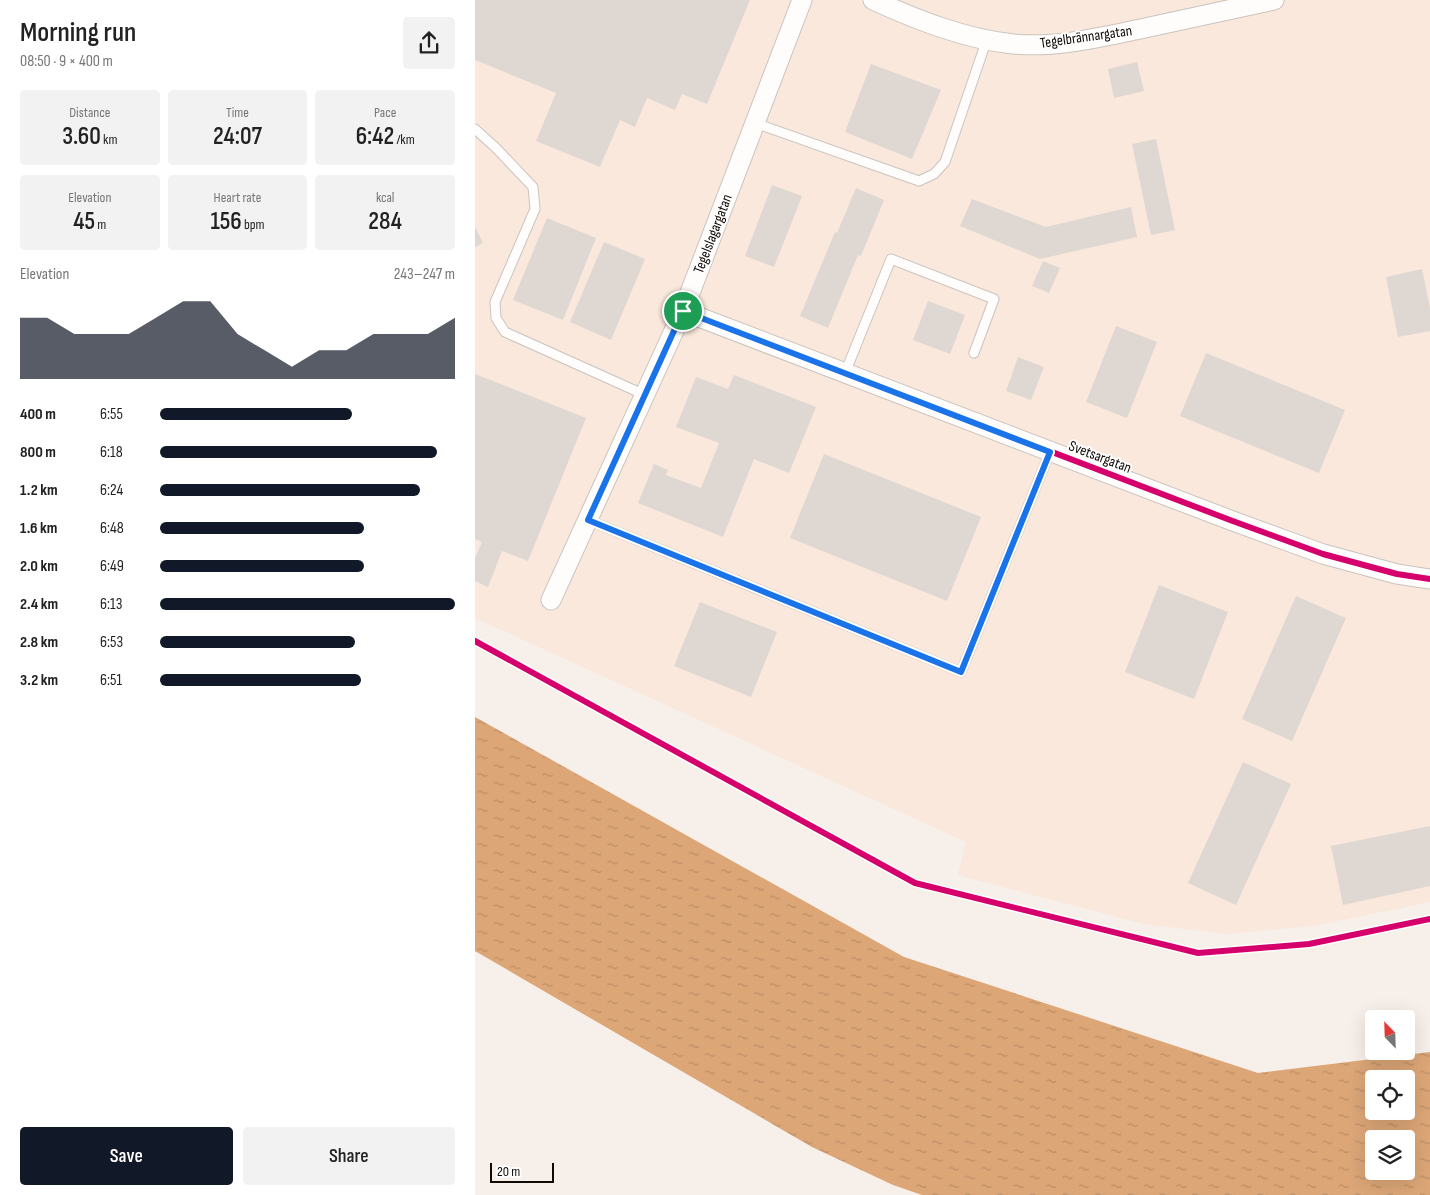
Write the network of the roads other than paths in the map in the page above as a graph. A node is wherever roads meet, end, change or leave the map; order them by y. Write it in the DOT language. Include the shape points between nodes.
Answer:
graph roads {
  1 [pos="802,0"];
  2 [pos="873,0"];
  3 [pos="1274,0"];
  4 [pos="1235,4"];
  5 [pos="987,39"];
  6 [pos="755,123"];
  7 [pos="475,129"];
  8 [pos="683,311"];
  9 [pos="974,353"];
  10 [pos="845,373"];
  11 [pos="645,395"];
  12 [pos="1050,452"];
  13 [pos="588,520"];
  14 [pos="1430,579"];
  15 [pos="551,600"];
  1 -- 6 [label="street, Tegelslagargatan"];
  2 -- 5 [label="street, Tegelbrännargatan" via="917,20"];
  3 -- 4 [label="street, Tegelbrännargatan"];
  4 -- 5 [label="street, Tegelbrännargatan" via="1093,39 1051,45 1013,44"];
  5 -- 6 [label="lane" via="945,162 934,174 919,181"];
  6 -- 8 [label="street, Tegelslagargatan"];
  7 -- 11 [label="lane" via="533,187 535,209 495,302 496,318 505,332"];
  8 -- 10 [label="street, Svetsargatan"];
  8 -- 11 [label="street, Tegelslagargatan"];
  9 -- 10 [label="lane" via="994,299 891,259"];
  10 -- 12 [label="street, Svetsargatan"];
  11 -- 13 [label="street, Tegelslagargatan"];
  12 -- 13 [label="lane" via="961,672"];
  12 -- 14 [label="street, Svetsargatan" via="1323,554 1397,574"];
  13 -- 15 [label="street, Tegelslagargatan"];
}
